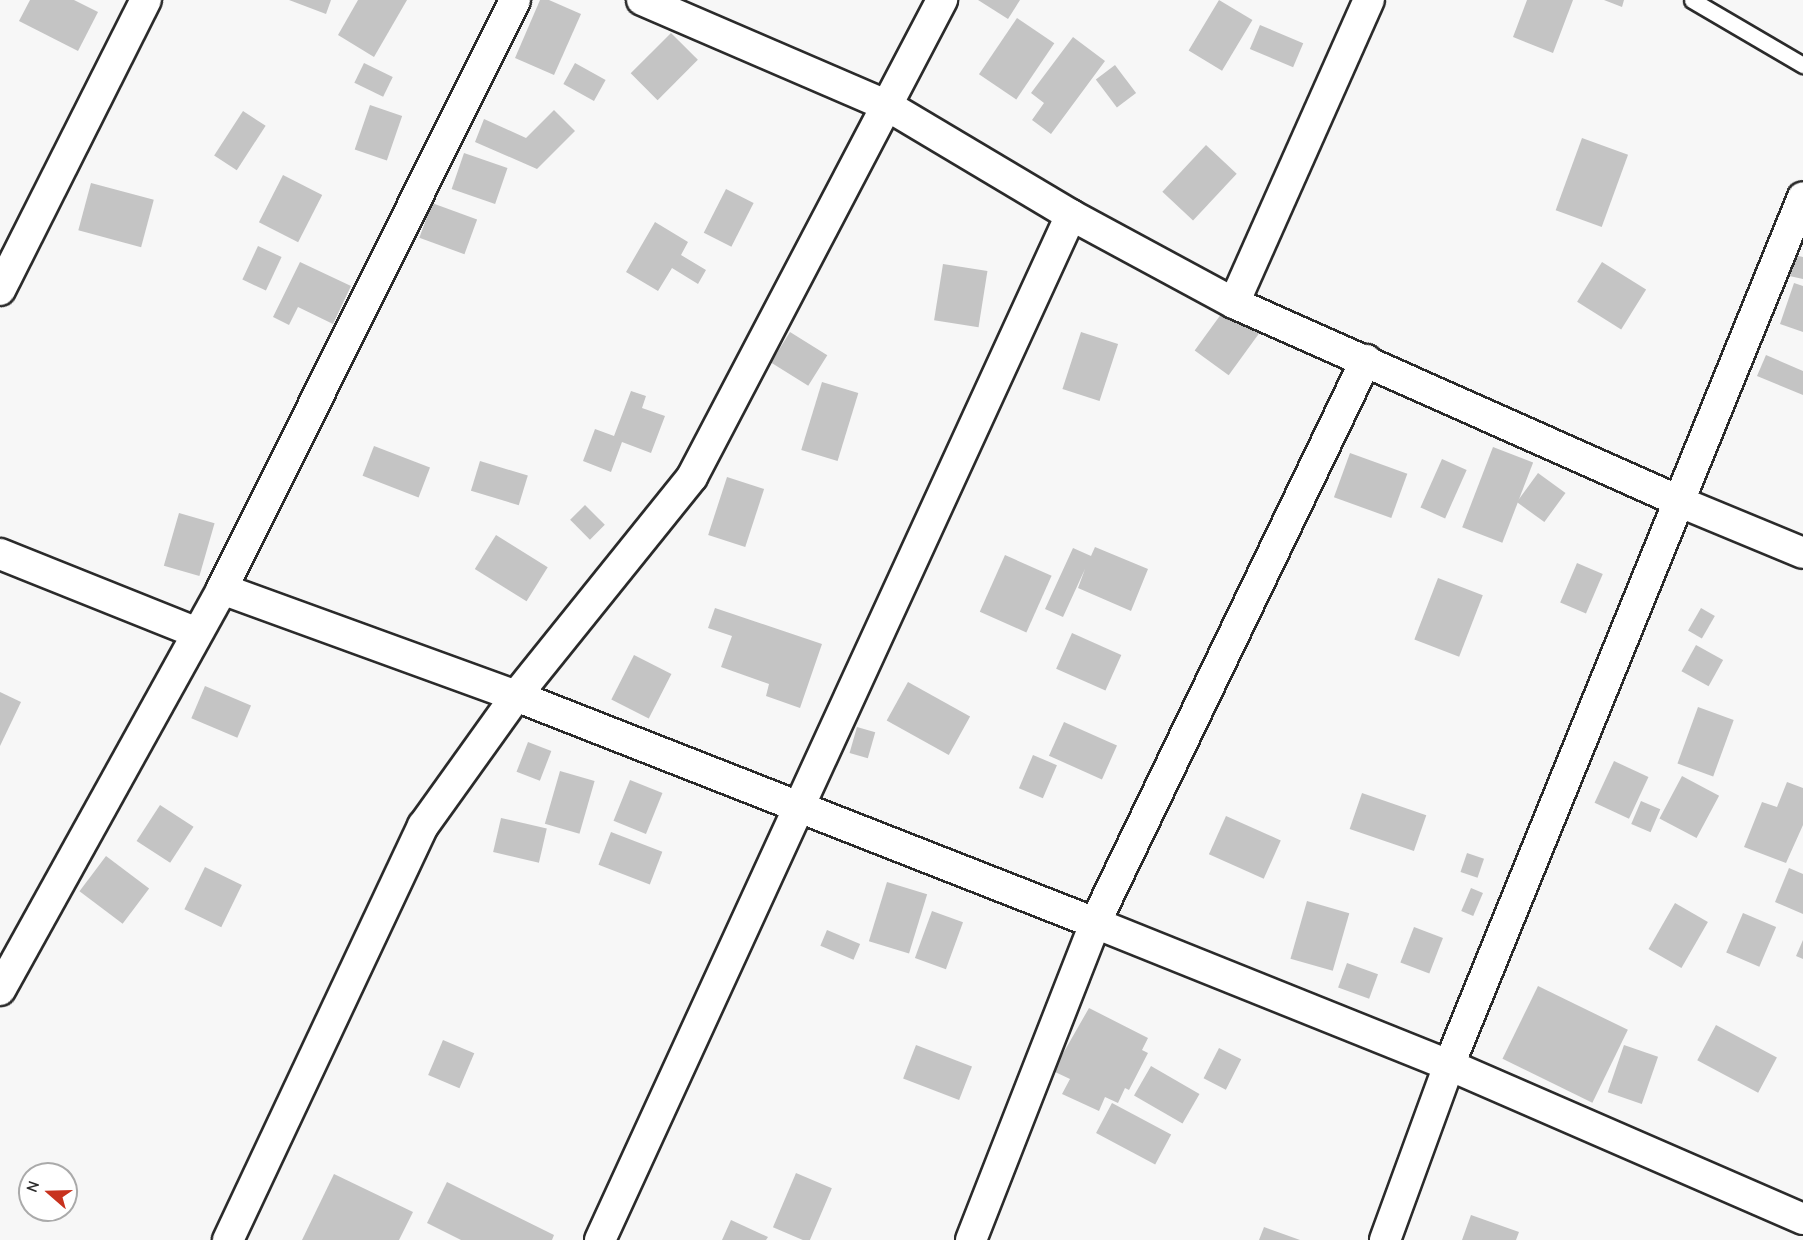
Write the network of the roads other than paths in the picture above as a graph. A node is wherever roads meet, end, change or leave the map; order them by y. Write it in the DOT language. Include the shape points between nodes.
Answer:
graph roads {
  1 [pos="146,0"];
  2 [pos="515,0"];
  3 [pos="642,0"];
  4 [pos="942,0"];
  5 [pos="1369,0"];
  6 [pos="1692,0"];
  7 [pos="1803,65"];
  8 [pos="888,106"];
  9 [pos="1803,197"];
  10 [pos="1071,215"];
  11 [pos="0,290"];
  12 [pos="1234,303"];
  13 [pos="1366,360"];
  14 [pos="1680,502"];
  15 [pos="1803,553"];
  16 [pos="0,554"];
  17 [pos="222,589"];
  18 [pos="195,632"];
  19 [pos="516,696"];
  20 [pos="801,808"];
  21 [pos="1095,923"];
  22 [pos="0,990"];
  23 [pos="1449,1065"];
  24 [pos="1803,1219"];
  25 [pos="1803,1226"];
  26 [pos="228,1240"];
  27 [pos="600,1240"];
  28 [pos="971,1240"];
  29 [pos="1385,1240"];
  30 [pos="1799,1240"];
  1 -- 11 [label="street"];
  2 -- 17 [label="street"];
  3 -- 8 [label="street"];
  4 -- 8 [label="street"];
  5 -- 12 [label="street"];
  6 -- 7 [label="lane"];
  8 -- 10 [label="street"];
  8 -- 19 [label="street" via="692,477"];
  9 -- 14 [label="street"];
  10 -- 12 [label="street"];
  10 -- 20 [label="street"];
  12 -- 13 [label="street"];
  13 -- 14 [label="street"];
  13 -- 21 [label="street"];
  14 -- 15 [label="street"];
  14 -- 23 [label="street"];
  16 -- 18 [label="street"];
  17 -- 18 [label="street"];
  17 -- 19 [label="street"];
  18 -- 22 [label="street"];
  19 -- 20 [label="street"];
  19 -- 26 [label="street" via="423,825"];
  20 -- 21 [label="street"];
  20 -- 27 [label="street"];
  21 -- 23 [label="street"];
  21 -- 28 [label="street"];
  23 -- 24 [label="street"];
  23 -- 29 [label="street"];
  25 -- 30 [label="street"];
}
